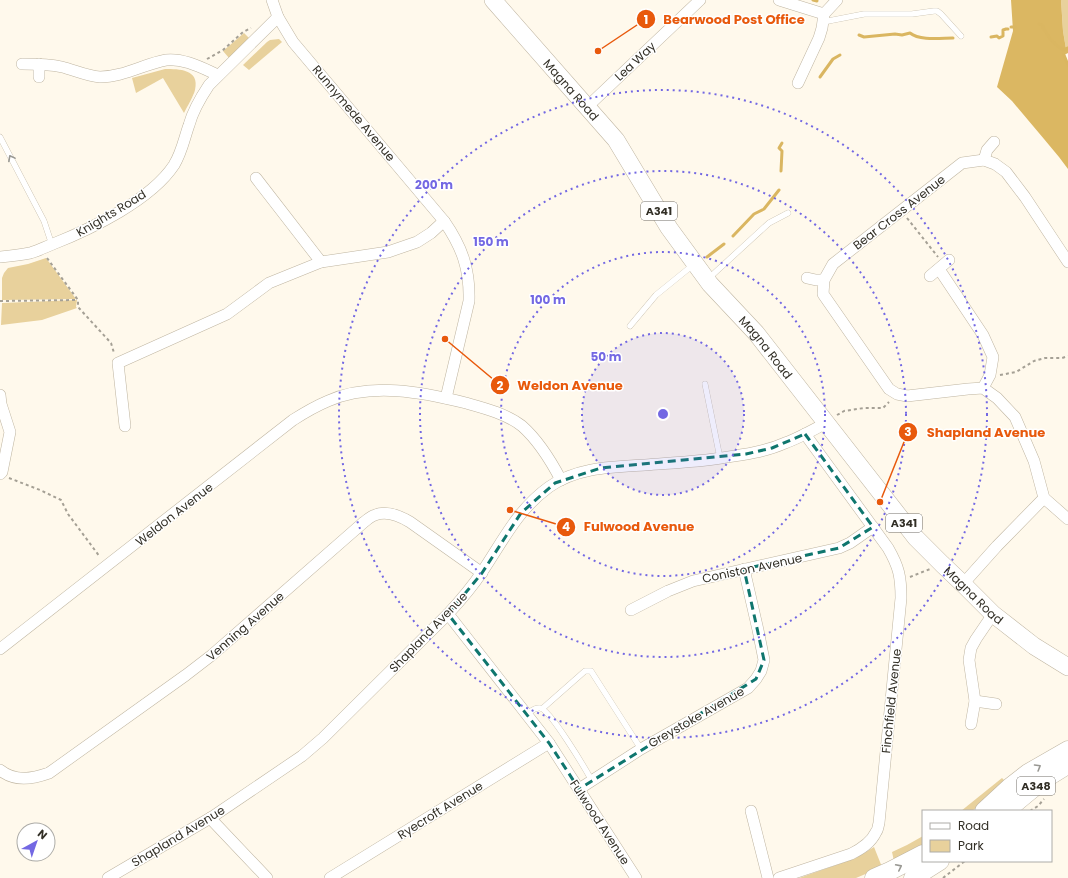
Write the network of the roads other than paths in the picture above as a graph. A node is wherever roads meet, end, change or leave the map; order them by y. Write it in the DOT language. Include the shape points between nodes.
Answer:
graph roads {
  1 [pos="272,0"];
  2 [pos="493,0"];
  3 [pos="700,0"];
  4 [pos="779,0"];
  5 [pos="837,0"];
  6 [pos="278,17"];
  7 [pos="823,18"];
  8 [pos="961,36"];
  9 [pos="22,64"];
  10 [pos="39,64"];
  11 [pos="218,75"];
  12 [pos="38,77"];
  13 [pos="798,83"];
  14 [pos="587,106"];
  15 [pos="0,137"];
  16 [pos="994,142"];
  17 [pos="984,160"];
  18 [pos="256,178"];
  19 [pos="788,212"];
  20 [pos="444,221"];
  21 [pos="52,245"];
  22 [pos="0,257"];
  23 [pos="321,262"];
  24 [pos="1068,262"];
  25 [pos="695,264"];
  26 [pos="930,276"];
  27 [pos="807,278"];
  28 [pos="707,280"];
  29 [pos="824,280"];
  30 [pos="630,326"];
  31 [pos="705,384"];
  32 [pos="983,388"];
  33 [pos="0,396"];
  34 [pos="446,398"];
  35 [pos="826,423"];
  36 [pos="125,426"];
  37 [pos="805,434"];
  38 [pos="720,458"];
  39 [pos="3,476"];
  40 [pos="562,480"];
  41 [pos="1044,498"];
  42 [pos="1068,519"];
  43 [pos="873,527"];
  44 [pos="744,569"];
  45 [pos="482,573"];
  46 [pos="963,584"];
  47 [pos="631,610"];
  48 [pos="448,614"];
  49 [pos="993,614"];
  50 [pos="0,649"];
  51 [pos="1068,667"];
  52 [pos="975,701"];
  53 [pos="996,704"];
  54 [pos="543,708"];
  55 [pos="526,714"];
  56 [pos="971,724"];
  57 [pos="549,743"];
  58 [pos="641,749"];
  59 [pos="1068,750"];
  60 [pos="1068,765"];
  61 [pos="0,770"];
  62 [pos="592,781"];
  63 [pos="580,789"];
  64 [pos="985,810"];
  65 [pos="1007,810"];
  66 [pos="756,817"];
  67 [pos="210,818"];
  68 [pos="922,855"];
  69 [pos="938,862"];
  70 [pos="108,878"];
  71 [pos="267,878"];
  72 [pos="330,878"];
  73 [pos="636,878"];
  74 [pos="768,878"];
  75 [pos="779,878"];
  76 [pos="874,878"];
  77 [pos="913,878"];
  1 -- 6 [label="street, Runnymede Avenue"];
  2 -- 14 [label="main road, Magna Road / A341"];
  3 -- 14 [label="street, Lea Way"];
  4 -- 7 [label="street"];
  5 -- 7 [label="street"];
  6 -- 11 [label="street, Knights Road"];
  6 -- 20 [label="street, Runnymede Avenue" via="293,42"];
  7 -- 8 [label="lane" via="937,11"];
  7 -- 13 [label="street" via="819,38"];
  9 -- 10 [label="street"];
  10 -- 11 [label="street" via="100,77 167,60 196,65"];
  10 -- 12 [label="street"];
  11 -- 21 [label="street, Knights Road" via="194,111 180,154 152,190 99,223"];
  14 -- 25 [label="main road, Magna Road / A341" via="616,140 669,228"];
  21 -- 15 [label="lane, one-way" via="44,221"];
  16 -- 17 [label="street" via="987,150"];
  17 -- 24 [label="street" via="1006,172"];
  17 -- 29 [label="street, Bear Cross Avenue" via="962,163 833,264"];
  18 -- 23 [label="street"];
  19 -- 28 [label="lane" via="769,223"];
  20 -- 23 [label="street" via="417,242 388,252"];
  20 -- 34 [label="street, Runnymede Avenue" via="454,235 465,261 469,288 469,301"];
  21 -- 22 [label="street, Knights Road" via="16,256"];
  23 -- 36 [label="street" via="269,284 227,314 118,363"];
  25 -- 28 [label="main road, Magna Road / A341"];
  25 -- 30 [label="lane" via="656,295"];
  26 -- 32 [label="street" via="944,264 984,335 993,357 990,375"];
  27 -- 29 [label="street"];
  28 -- 35 [label="main road, Magna Road / A341" via="756,333"];
  29 -- 32 [label="street" via="823,294 889,389 907,396"];
  31 -- 38 [label="lane"];
  32 -- 41 [label="street" via="1015,416 1034,461"];
  33 -- 39 [label="street" via="10,432"];
  34 -- 40 [label="street, Weldon Avenue" via="496,412 521,426 543,450"];
  34 -- 50 [label="street, Weldon Avenue" via="388,390 367,391 334,398 311,409 293,420"];
  35 -- 37 [label="street, Shapland Avenue"];
  35 -- 46 [label="main road, Magna Road / A341" via="916,538"];
  37 -- 38 [label="street, Shapland Avenue" via="772,448"];
  37 -- 43 [label="street"];
  38 -- 40 [label="street, Shapland Avenue" via="601,468"];
  40 -- 45 [label="street, Shapland Avenue" via="539,495 521,513"];
  41 -- 42 [label="street"];
  41 -- 46 [label="street"];
  43 -- 44 [label="street, Coniston Avenue" via="839,548"];
  43 -- 75 [label="street, Finchfield Avenue" via="895,560 901,581 879,823 876,832 861,849"];
  44 -- 47 [label="street, Coniston Avenue" via="693,581"];
  44 -- 58 [label="street, Greystoke Avenue" via="764,660 761,671 748,688"];
  45 -- 48 [label="street, Shapland Avenue"];
  45 -- 61 [label="street, Venning Avenue" via="410,522 387,513 376,514 212,655 49,773 35,778 19,779"];
  46 -- 49 [label="main road, Magna Road / A341"];
  48 -- 55 [label="street, Fulwood Avenue"];
  48 -- 67 [label="street, Shapland Avenue" via="323,738 302,756"];
  49 -- 51 [label="main road, Magna Road / A341" via="1034,646"];
  49 -- 52 [label="street" via="971,648 969,660"];
  52 -- 53 [label="street"];
  52 -- 56 [label="street"];
  54 -- 55 [label="lane"];
  54 -- 58 [label="lane" via="585,671 591,672"];
  54 -- 62 [label="lane"];
  55 -- 57 [label="street, Fulwood Avenue"];
  57 -- 63 [label="street, Fulwood Avenue"];
  57 -- 72 [label="street, Ryecroft Avenue"];
  58 -- 62 [label="street, Greystoke Avenue"];
  64 -- 59 [label="highway, A348, one-way" via="1010,787"];
  60 -- 65 [label="highway, A348" via="1053,773"];
  62 -- 63 [label="street, Greystoke Avenue"];
  63 -- 73 [label="street, Fulwood Avenue"];
  66 -- 74 [label="street"];
  67 -- 70 [label="street, Shapland Avenue"];
  67 -- 71 [label="street"];
  76 -- 68 [label="highway, one-way"];
  69 -- 77 [label="highway"];
}
